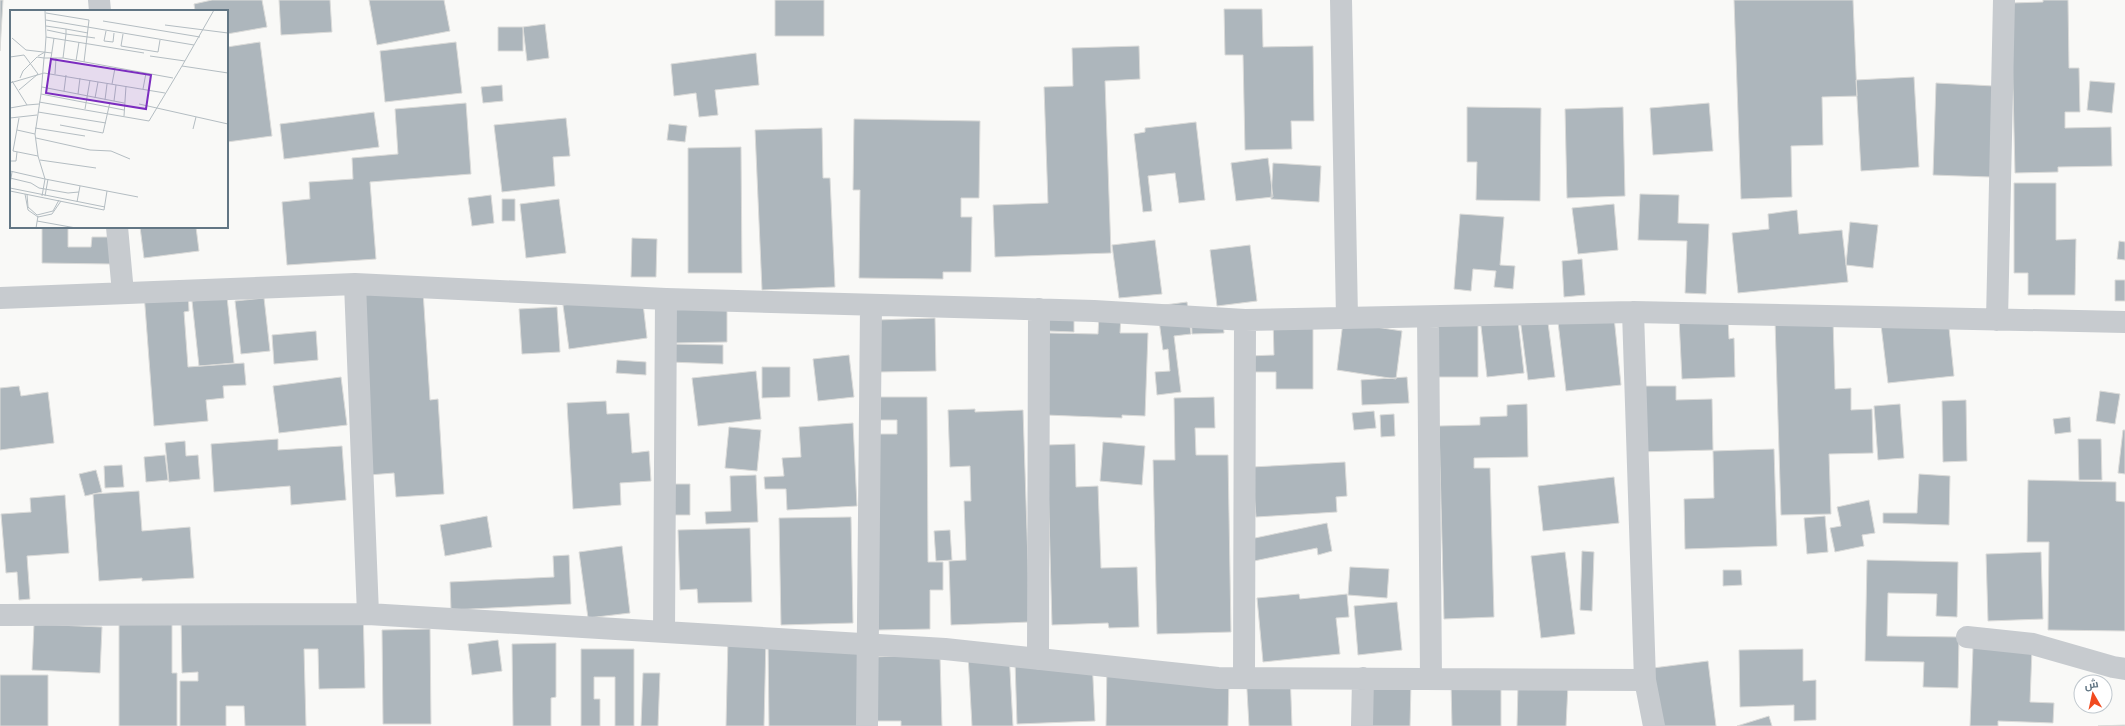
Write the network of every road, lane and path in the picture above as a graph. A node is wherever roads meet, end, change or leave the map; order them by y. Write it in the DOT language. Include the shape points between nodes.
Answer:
graph roads {
  1 [pos="99,0"];
  2 [pos="1341,0"];
  3 [pos="2004,0"];
  4 [pos="100,10"];
  5 [pos="117,228"];
  6 [pos="355,284"];
  7 [pos="123,293"];
  8 [pos="0,298"];
  9 [pos="666,299"];
  10 [pos="871,305"];
  11 [pos="1039,309"];
  12 [pos="1633,312"];
  13 [pos="1428,317"];
  14 [pos="1347,318"];
  15 [pos="1245,320"];
  16 [pos="1997,320"];
  17 [pos="2125,322"];
  18 [pos="368,614"];
  19 [pos="0,615"];
  20 [pos="664,632"];
  21 [pos="1967,637"];
  22 [pos="868,644"];
  23 [pos="1038,659"];
  24 [pos="2125,669"];
  25 [pos="1244,678"];
  26 [pos="1363,678"];
  27 [pos="1432,679"];
  28 [pos="1644,680"];
  29 [pos="867,726"];
  30 [pos="1362,726"];
  31 [pos="1654,726"];
  1 -- 4 [label="street"];
  2 -- 14 [label="street"];
  3 -- 16 [label="street"];
  5 -- 7 [label="street"];
  6 -- 7 [label="street"];
  6 -- 9 [label="street"];
  6 -- 18 [label="street"];
  7 -- 8 [label="street"];
  9 -- 10 [label="street"];
  9 -- 20 [label="street"];
  10 -- 11 [label="street"];
  10 -- 22 [label="street"];
  11 -- 15 [label="street"];
  11 -- 23 [label="street"];
  12 -- 13 [label="street"];
  12 -- 16 [label="street"];
  12 -- 28 [label="street"];
  13 -- 14 [label="street"];
  13 -- 27 [label="street"];
  14 -- 15 [label="street"];
  15 -- 25 [label="street"];
  16 -- 17 [label="street"];
  18 -- 19 [label="street"];
  18 -- 20 [label="street"];
  20 -- 22 [label="street"];
  21 -- 24 [label="street" via="2033,644"];
  22 -- 23 [label="street"];
  22 -- 29 [label="street"];
  23 -- 25 [label="street" via="1218,678"];
  25 -- 26 [label="street"];
  26 -- 27 [label="street"];
  26 -- 30 [label="street"];
  27 -- 28 [label="street"];
  28 -- 31 [label="street"];
}
